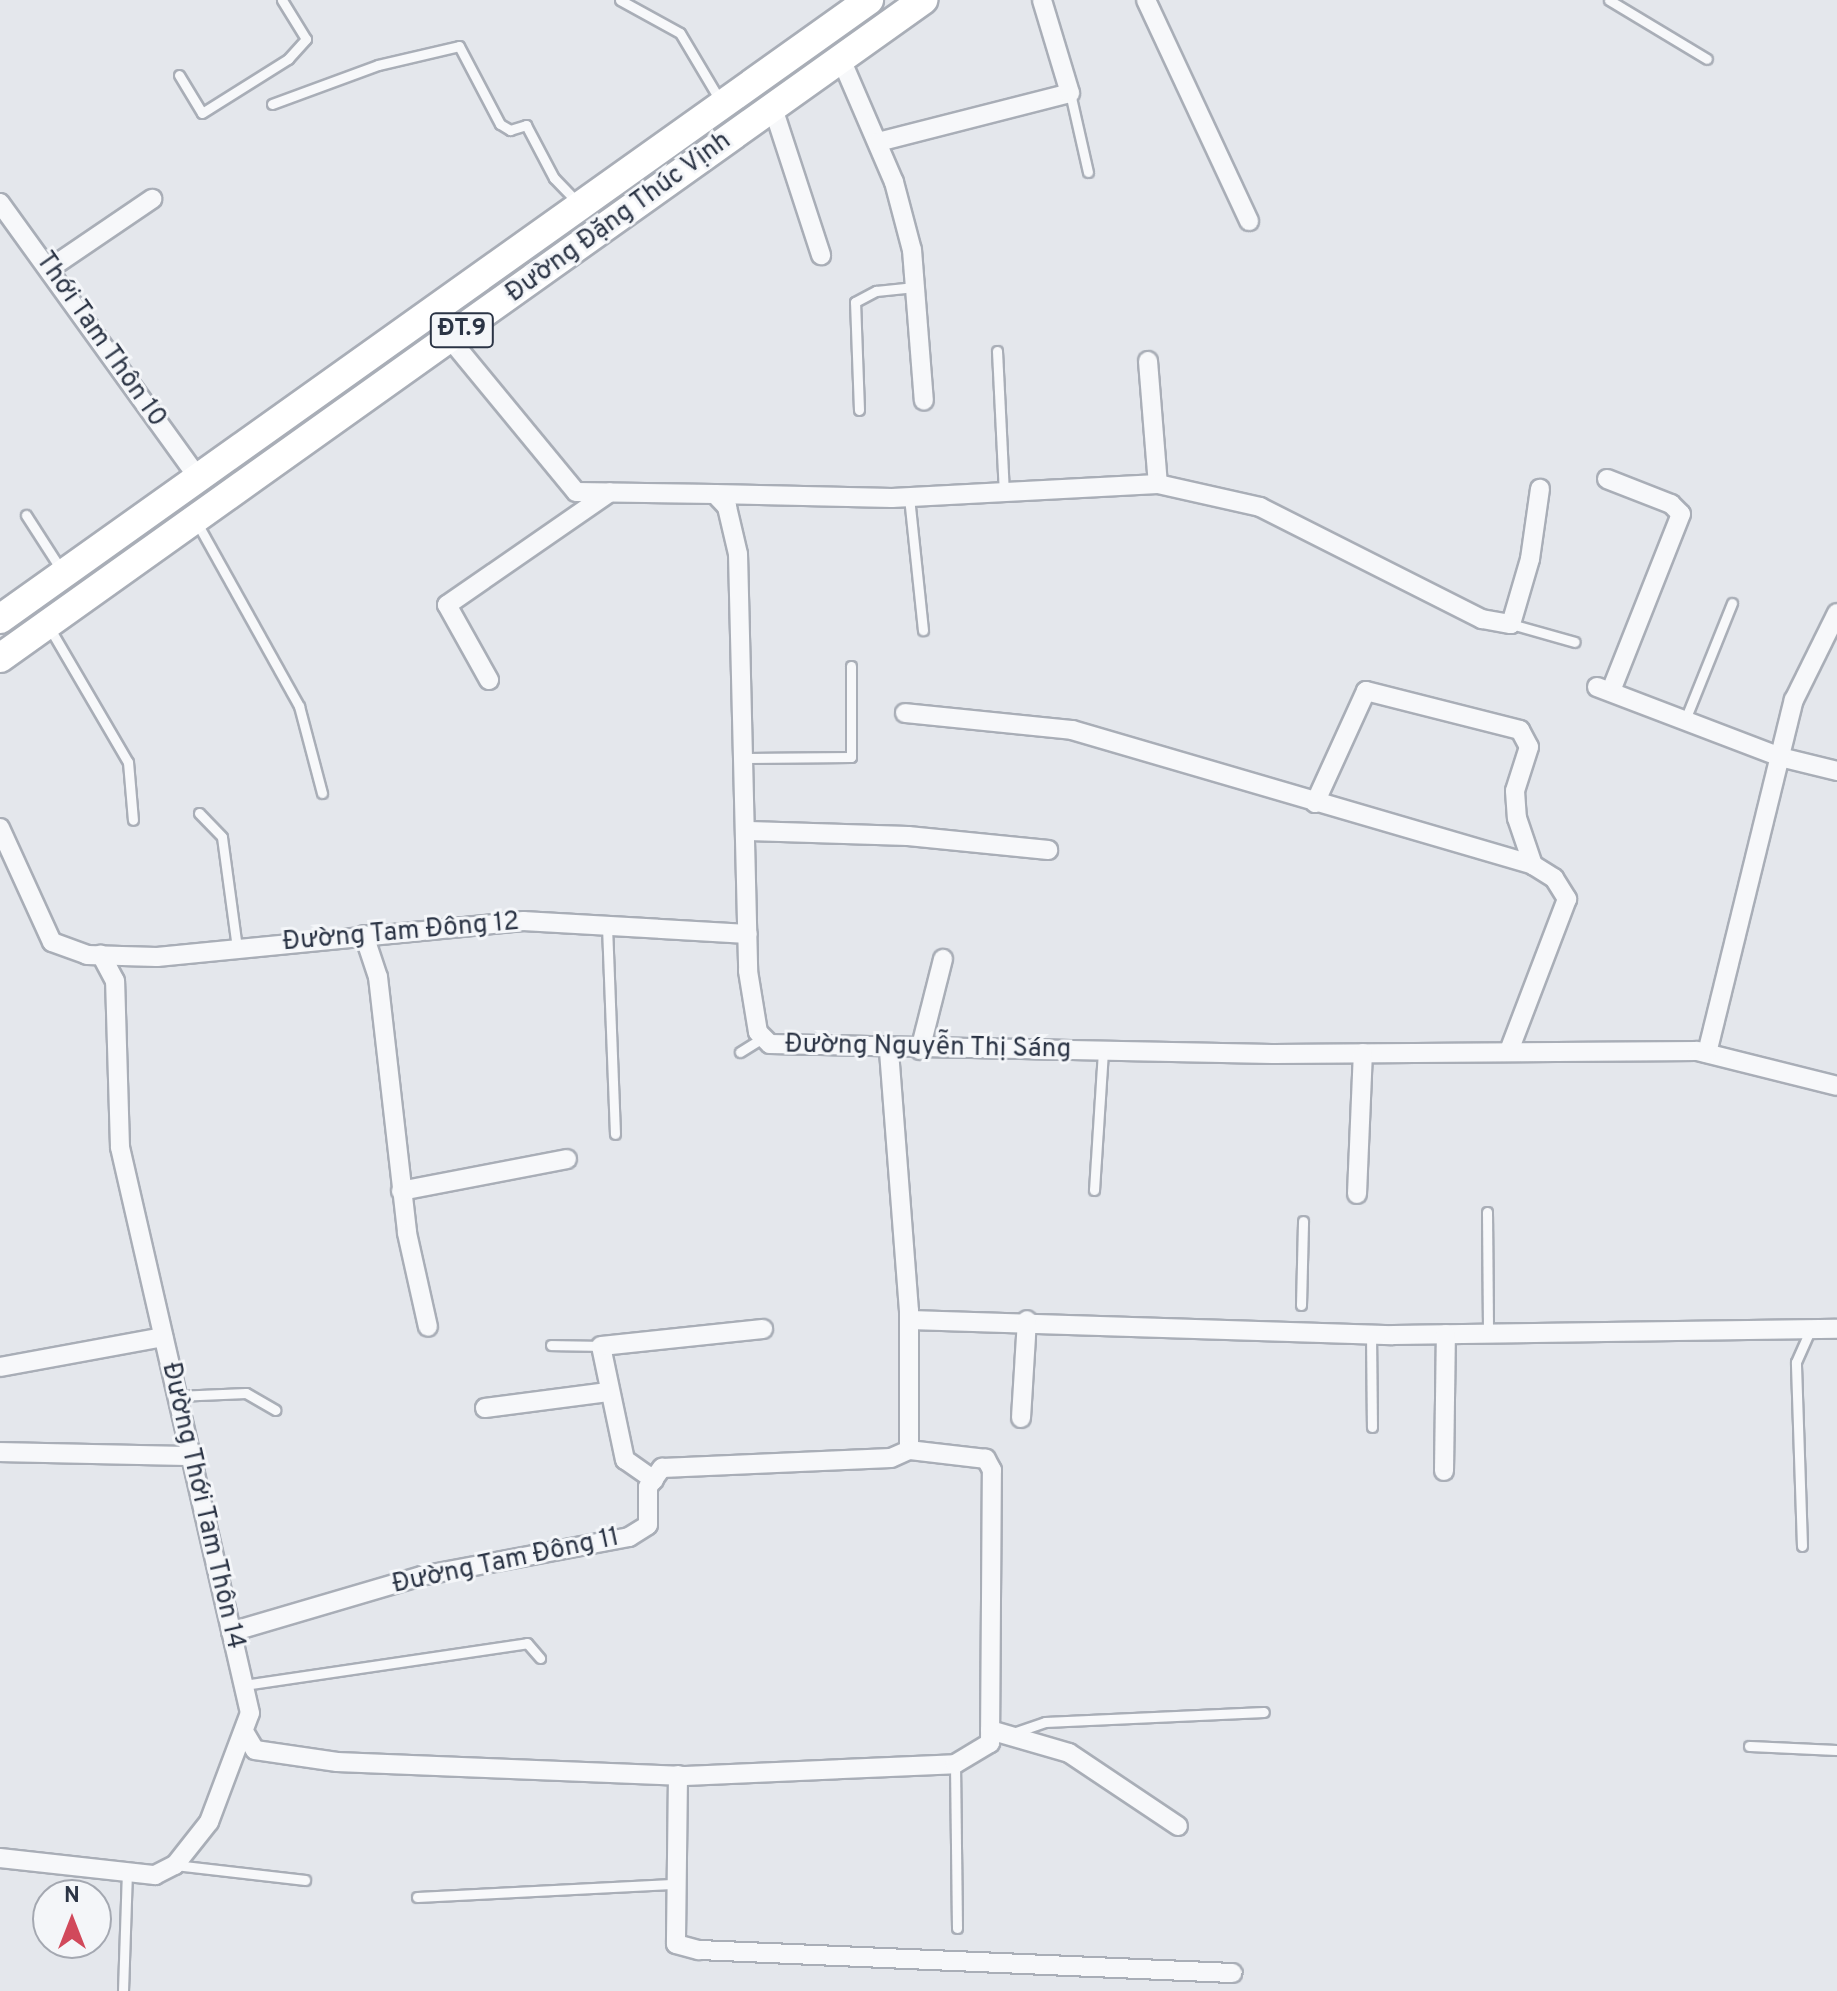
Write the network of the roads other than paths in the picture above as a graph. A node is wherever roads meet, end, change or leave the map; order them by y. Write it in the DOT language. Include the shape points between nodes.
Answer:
graph roads {
  1 [pos="282,0"];
  2 [pos="620,0"];
  3 [pos="869,0"];
  4 [pos="923,0"];
  5 [pos="1042,0"];
  6 [pos="1146,0"];
  7 [pos="1609,0"];
  8 [pos="841,59"];
  9 [pos="1707,59"];
  10 [pos="179,75"];
  11 [pos="1070,93"];
  12 [pos="272,104"];
  13 [pos="723,105"];
  14 [pos="773,108"];
  15 [pos="878,142"];
  16 [pos="1088,172"];
  17 [pos="152,199"];
  18 [pos="0,203"];
  19 [pos="581,207"];
  20 [pos="1249,221"];
  21 [pos="821,255"];
  22 [pos="49,269"];
  23 [pos="915,287"];
  24 [pos="450,339"];
  25 [pos="997,351"];
  26 [pos="1148,361"];
  27 [pos="924,401"];
  28 [pos="859,410"];
  29 [pos="198,478"];
  30 [pos="1607,479"];
  31 [pos="1158,484"];
  32 [pos="1540,489"];
  33 [pos="610,492"];
  34 [pos="1004,493"];
  35 [pos="715,494"];
  36 [pos="909,497"];
  37 [pos="26,515"];
  38 [pos="195,518"];
  39 [pos="63,574"];
  40 [pos="1732,603"];
  41 [pos="1837,613"];
  42 [pos="0,619"];
  43 [pos="48,624"];
  44 [pos="1511,624"];
  45 [pos="923,630"];
  46 [pos="1575,642"];
  47 [pos="0,658"];
  48 [pos="851,666"];
  49 [pos="489,680"];
  50 [pos="905,713"];
  51 [pos="1685,720"];
  52 [pos="1780,757"];
  53 [pos="747,758"];
  54 [pos="1837,771"];
  55 [pos="322,793"];
  56 [pos="1315,803"];
  57 [pos="199,813"];
  58 [pos="133,820"];
  59 [pos="0,828"];
  60 [pos="749,831"];
  61 [pos="1048,850"];
  62 [pos="1533,865"];
  63 [pos="607,926"];
  64 [pos="748,934"];
  65 [pos="364,935"];
  66 [pos="237,948"];
  67 [pos="101,955"];
  68 [pos="943,959"];
  69 [pos="762,1038"];
  70 [pos="889,1050"];
  71 [pos="920,1050"];
  72 [pos="1509,1051"];
  73 [pos="740,1052"];
  74 [pos="1103,1052"];
  75 [pos="1363,1053"];
  76 [pos="1707,1053"];
  77 [pos="1837,1086"];
  78 [pos="615,1134"];
  79 [pos="567,1159"];
  80 [pos="1094,1190"];
  81 [pos="401,1191"];
  82 [pos="1357,1194"];
  83 [pos="1487,1212"];
  84 [pos="1303,1221"];
  85 [pos="1301,1305"];
  86 [pos="910,1320"];
  87 [pos="1027,1320"];
  88 [pos="428,1327"];
  89 [pos="763,1329"];
  90 [pos="1837,1329"];
  91 [pos="1810,1330"];
  92 [pos="1488,1333"];
  93 [pos="1371,1334"];
  94 [pos="1446,1334"];
  95 [pos="163,1337"];
  96 [pos="551,1345"];
  97 [pos="601,1346"];
  98 [pos="0,1367"];
  99 [pos="608,1392"];
  100 [pos="176,1396"];
  101 [pos="485,1408"];
  102 [pos="275,1410"];
  103 [pos="1021,1418"];
  104 [pos="1372,1427"];
  105 [pos="909,1450"];
  106 [pos="0,1452"];
  107 [pos="189,1456"];
  108 [pos="1444,1471"];
  109 [pos="654,1480"];
  110 [pos="1802,1546"];
  111 [pos="231,1632"];
  112 [pos="540,1658"];
  113 [pos="244,1685"];
  114 [pos="1264,1712"];
  115 [pos="998,1732"];
  116 [pos="246,1735"];
  117 [pos="1749,1746"];
  118 [pos="1837,1750"];
  119 [pos="955,1764"];
  120 [pos="678,1775"];
  121 [pos="1178,1826"];
  122 [pos="0,1858"];
  123 [pos="175,1865"];
  124 [pos="127,1873"];
  125 [pos="305,1880"];
  126 [pos="677,1884"];
  127 [pos="417,1897"];
  128 [pos="957,1928"];
  129 [pos="1233,1973"];
  130 [pos="123,1991"];
  1 -- 10 [label="lane" via="306,39 288,59 202,113"];
  2 -- 13 [label="lane" via="680,33"];
  3 -- 13 [label="main road, Đường Đặng Thúc Vịnh / ĐT.9"];
  4 -- 8 [label="main road, Đường Đặng Thúc Vịnh / ĐT.9"];
  5 -- 11 [label="street"];
  6 -- 20 [label="street"];
  7 -- 9 [label="lane"];
  8 -- 14 [label="main road, Đường Đặng Thúc Vịnh / ĐT.9"];
  8 -- 15 [label="street"];
  11 -- 15 [label="street"];
  11 -- 16 [label="lane"];
  12 -- 19 [label="lane" via="378,65 459,46 500,124 510,130 526,125 554,178"];
  13 -- 19 [label="main road, Đường Đặng Thúc Vịnh / ĐT.9"];
  14 -- 21 [label="street"];
  14 -- 24 [label="main road, Đường Đặng Thúc Vịnh / ĐT.9"];
  15 -- 23 [label="street" via="912,250"];
  17 -- 22 [label="street"];
  18 -- 22 [label="street, Thới Tam Thôn 10"];
  19 -- 29 [label="main road, Đường Đặng Thúc Vịnh / ĐT.9"];
  22 -- 29 [label="street, Thới Tam Thôn 10"];
  23 -- 27 [label="street"];
  23 -- 28 [label="lane" via="876,291 855,302"];
  24 -- 33 [label="street" via="576,492"];
  24 -- 38 [label="main road, Đường Đặng Thúc Vịnh / ĐT.9"];
  25 -- 34 [label="lane"];
  26 -- 31 [label="street"];
  29 -- 39 [label="main road, Đường Đặng Thúc Vịnh / ĐT.9"];
  30 -- 51 [label="street" via="1671,504 1681,514 1604,689"];
  31 -- 34 [label="street"];
  31 -- 44 [label="street" via="1260,507 1482,619"];
  32 -- 44 [label="street" via="1530,559"];
  33 -- 35 [label="street"];
  33 -- 49 [label="street" via="447,605"];
  34 -- 36 [label="street"];
  35 -- 36 [label="street"];
  35 -- 53 [label="street, Đường Nguyễn Thị Sáng" via="727,507 738,554"];
  36 -- 45 [label="lane"];
  37 -- 39 [label="lane"];
  38 -- 43 [label="main road, Đường Đặng Thúc Vịnh / ĐT.9"];
  38 -- 55 [label="lane" via="299,706"];
  39 -- 42 [label="main road, Đường Đặng Thúc Vịnh / ĐT.9"];
  40 -- 51 [label="lane"];
  41 -- 52 [label="street" via="1794,700"];
  43 -- 47 [label="main road, Đường Đặng Thúc Vịnh / ĐT.9"];
  43 -- 58 [label="lane" via="128,762"];
  44 -- 46 [label="lane"];
  48 -- 53 [label="lane" via="851,757"];
  50 -- 56 [label="street" via="1072,730"];
  51 -- 52 [label="street"];
  52 -- 54 [label="street"];
  52 -- 76 [label="street"];
  53 -- 60 [label="street, Đường Nguyễn Thị Sáng"];
  56 -- 62 [label="street"];
  56 -- 62 [label="street" via="1366,691 1520,730 1529,747 1515,791 1517,818"];
  57 -- 66 [label="lane" via="222,837"];
  59 -- 67 [label="street, Đường Tam Đông 12" via="52,942"];
  60 -- 61 [label="street" via="908,836"];
  60 -- 64 [label="street, Đường Nguyễn Thị Sáng"];
  62 -- 72 [label="street" via="1554,878 1567,899"];
  63 -- 64 [label="street, Đường Tam Đông 12"];
  63 -- 65 [label="street, Đường Tam Đông 12" via="523,921"];
  63 -- 78 [label="lane"];
  64 -- 69 [label="street, Đường Nguyễn Thị Sáng" via="748,971"];
  65 -- 66 [label="street, Đường Tam Đông 12"];
  65 -- 81 [label="street" via="378,977"];
  66 -- 67 [label="street, Đường Tam Đông 12"];
  67 -- 95 [label="street, Đường Thới Tam Thôn 14" via="115,981 120,1147"];
  68 -- 71 [label="street"];
  69 -- 70 [label="street, Đường Nguyễn Thị Sáng" via="793,1048"];
  69 -- 73 [label="lane"];
  70 -- 71 [label="street, Đường Nguyễn Thị Sáng"];
  70 -- 86 [label="street"];
  71 -- 74 [label="street, Đường Nguyễn Thị Sáng"];
  72 -- 75 [label="street, Đường Nguyễn Thị Sáng"];
  72 -- 76 [label="street, Đường Nguyễn Thị Sáng"];
  74 -- 75 [label="street, Đường Nguyễn Thị Sáng"];
  74 -- 80 [label="lane"];
  75 -- 82 [label="street"];
  76 -- 77 [label="street, Đường Nguyễn Thị Sáng"];
  79 -- 81 [label="street"];
  81 -- 88 [label="street"];
  83 -- 92 [label="lane"];
  84 -- 85 [label="lane"];
  86 -- 87 [label="street"];
  86 -- 105 [label="street"];
  87 -- 93 [label="street"];
  87 -- 103 [label="street"];
  89 -- 97 [label="street"];
  90 -- 91 [label="street"];
  91 -- 92 [label="street"];
  91 -- 110 [label="lane" via="1796,1362"];
  92 -- 94 [label="street"];
  93 -- 94 [label="street"];
  93 -- 104 [label="lane"];
  94 -- 108 [label="street"];
  95 -- 98 [label="street"];
  95 -- 100 [label="street, Đường Thới Tam Thôn 14"];
  96 -- 97 [label="lane"];
  97 -- 99 [label="street"];
  99 -- 101 [label="street"];
  99 -- 109 [label="street" via="625,1460"];
  100 -- 102 [label="lane" via="246,1393"];
  100 -- 107 [label="street, Đường Thới Tam Thôn 14"];
  105 -- 109 [label="street" via="891,1458 662,1468"];
  105 -- 115 [label="street" via="986,1459 992,1470"];
  106 -- 107 [label="street"];
  107 -- 111 [label="street, Đường Thới Tam Thôn 14"];
  109 -- 111 [label="street, Đường Tam Đông 11" via="648,1525 629,1537 421,1576"];
  111 -- 113 [label="street, Đường Thới Tam Thôn 14"];
  112 -- 113 [label="lane" via="527,1643"];
  113 -- 116 [label="street, Đường Thới Tam Thôn 14" via="250,1713"];
  114 -- 115 [label="lane" via="1045,1722"];
  115 -- 119 [label="street" via="990,1743"];
  115 -- 121 [label="street" via="1093,1765"];
  116 -- 120 [label="street" via="255,1750 337,1762"];
  116 -- 123 [label="street, Đường Thới Tam Thôn 14" via="209,1822"];
  117 -- 118 [label="lane"];
  119 -- 120 [label="street"];
  119 -- 128 [label="lane"];
  120 -- 126 [label="street"];
  122 -- 124 [label="street"];
  123 -- 124 [label="street" via="155,1875"];
  123 -- 125 [label="lane"];
  124 -- 130 [label="lane"];
  126 -- 127 [label="lane"];
  126 -- 129 [label="street" via="676,1944 699,1950"];
}
